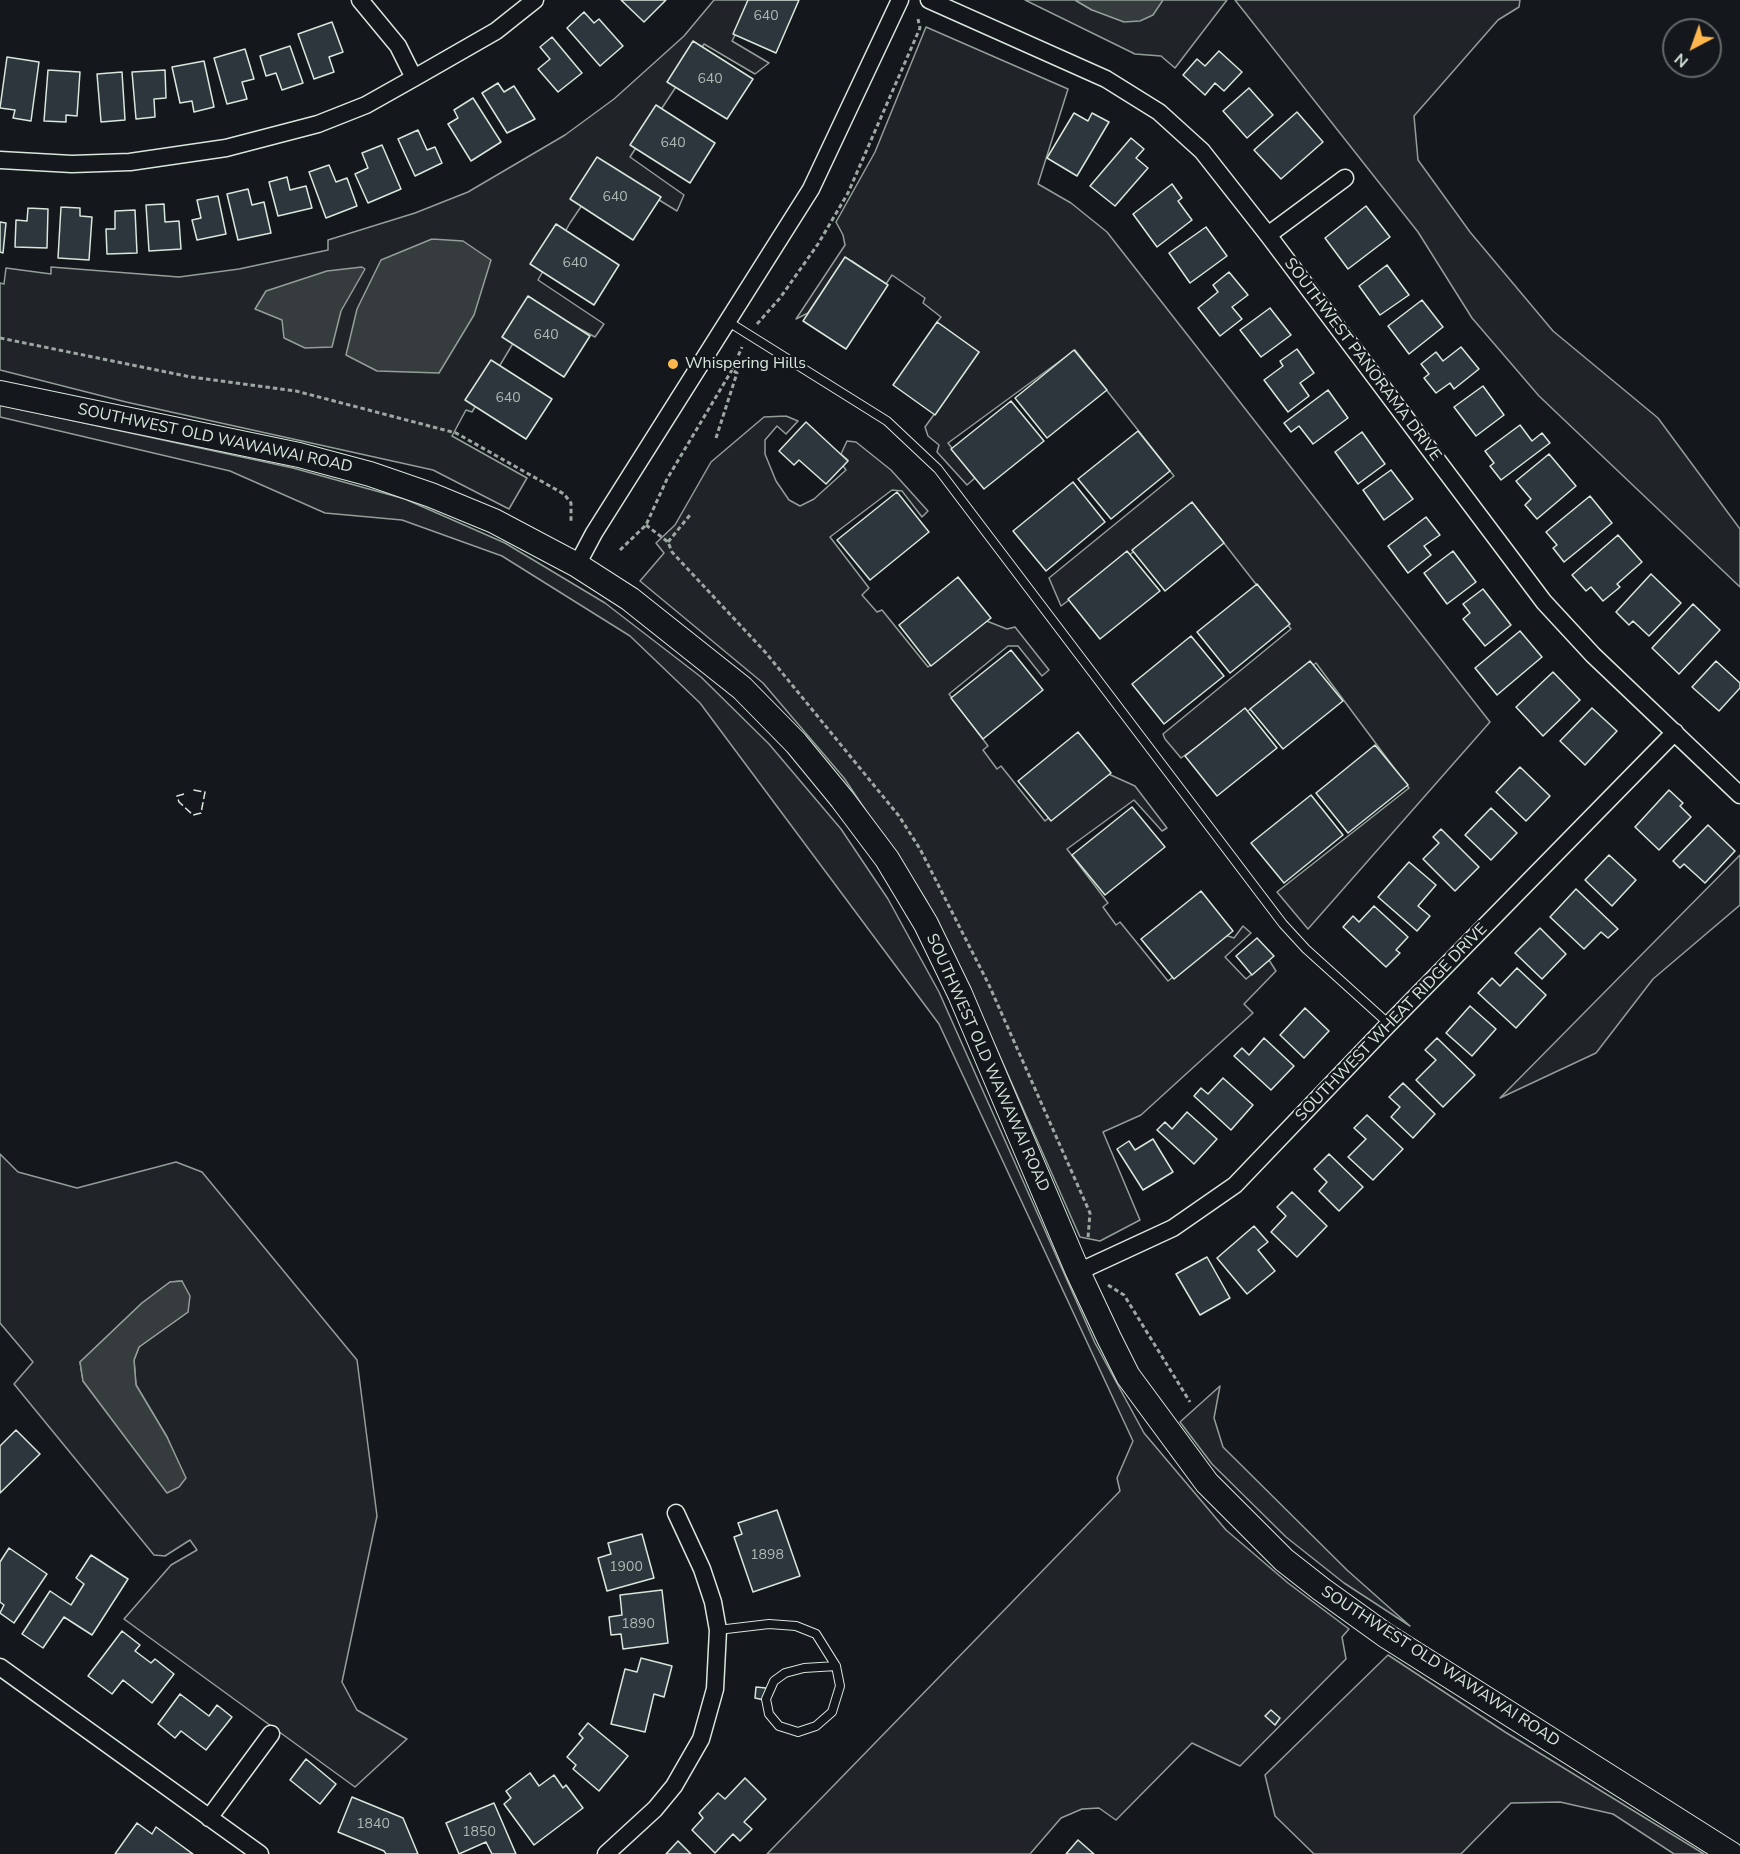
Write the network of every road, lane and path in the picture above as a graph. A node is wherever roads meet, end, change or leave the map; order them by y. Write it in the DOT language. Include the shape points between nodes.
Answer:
graph roads {
  1 [pos="360,0"];
  2 [pos="535,0"];
  3 [pos="900,0"];
  4 [pos="929,0"];
  5 [pos="918,19"];
  6 [pos="414,78"];
  7 [pos="0,160"];
  8 [pos="1345,178"];
  9 [pos="1268,235"];
  10 [pos="727,321"];
  11 [pos="748,335"];
  12 [pos="0,338"];
  13 [pos="732,370"];
  14 [pos="0,393"];
  15 [pos="716,438"];
  16 [pos="690,515"];
  17 [pos="571,521"];
  18 [pos="668,542"];
  19 [pos="620,550"];
  20 [pos="577,565"];
  21 [pos="1675,732"];
  22 [pos="1740,795"];
  23 [pos="1389,1024"];
  24 [pos="1078,1272"];
  25 [pos="1105,1283"];
  26 [pos="1190,1402"];
  27 [pos="676,1513"];
  28 [pos="718,1630"];
  29 [pos="836,1666"];
  30 [pos="0,1667"];
  31 [pos="272,1734"];
  32 [pos="209,1818"];
  33 [pos="260,1854"];
  34 [pos="606,1854"];
  35 [pos="1731,1854"];
  1 -- 6 [label="street" via="398,46"];
  2 -- 6 [label="street" via="496,31"];
  3 -- 10 [label="street" via="811,189"];
  4 -- 9 [label="street, SOUTHWEST PANORAMA DRIVE" via="1106,79 1159,112 1202,151"];
  5 -- 11 [label="path" via="920,28 848,193 812,253"];
  6 -- 7 [label="street" via="366,105 318,124 226,148 130,162"];
  8 -- 9 [label="street"];
  9 -- 21 [label="street, SOUTHWEST PANORAMA DRIVE" via="1544,602 1593,655"];
  10 -- 11 [label="lane"];
  10 -- 20 [label="street"];
  11 -- 13 [label="path"];
  11 -- 23 [label="lane" via="887,421 938,469 1283,924"];
  12 -- 17 [label="path" via="191,377 296,391 456,433 564,494 571,503"];
  13 -- 15 [label="path" via="738,373"];
  13 -- 19 [label="path" via="667,479 646,525"];
  14 -- 20 [label="main road, SOUTHWEST OLD WAWAWAI ROAD" via="299,455 370,474 494,521"];
  16 -- 18 [label="path"];
  20 -- 24 [label="main road, SOUTHWEST OLD WAWAWAI ROAD" via="630,599 742,688 796,743 886,859 926,924 960,994"];
  21 -- 22 [label="street, SOUTHWEST PANORAMA DRIVE"];
  21 -- 23 [label="street, SOUTHWEST WHEAT RIDGE DRIVE"];
  23 -- 24 [label="street, SOUTHWEST WHEAT RIDGE DRIVE" via="1235,1185 1173,1228"];
  24 -- 35 [label="main road, SOUTHWEST OLD WAWAWAI ROAD" via="1128,1376 1164,1428 1207,1484 1284,1560 1385,1635"];
  25 -- 26 [label="path" via="1124,1295"];
  27 -- 28 [label="street" via="702,1569"];
  28 -- 29 [label="lane" via="769,1624 796,1626 816,1634"];
  28 -- 34 [label="street" via="715,1689 697,1746 674,1786 655,1809"];
  29 -- 29 [label="lane" via="840,1686 832,1712 816,1726 798,1732 779,1726 769,1714 766,1699 774,1681 804,1668"];
  30 -- 32 [label="street"];
  31 -- 32 [label="street"];
  32 -- 33 [label="street"];
}
